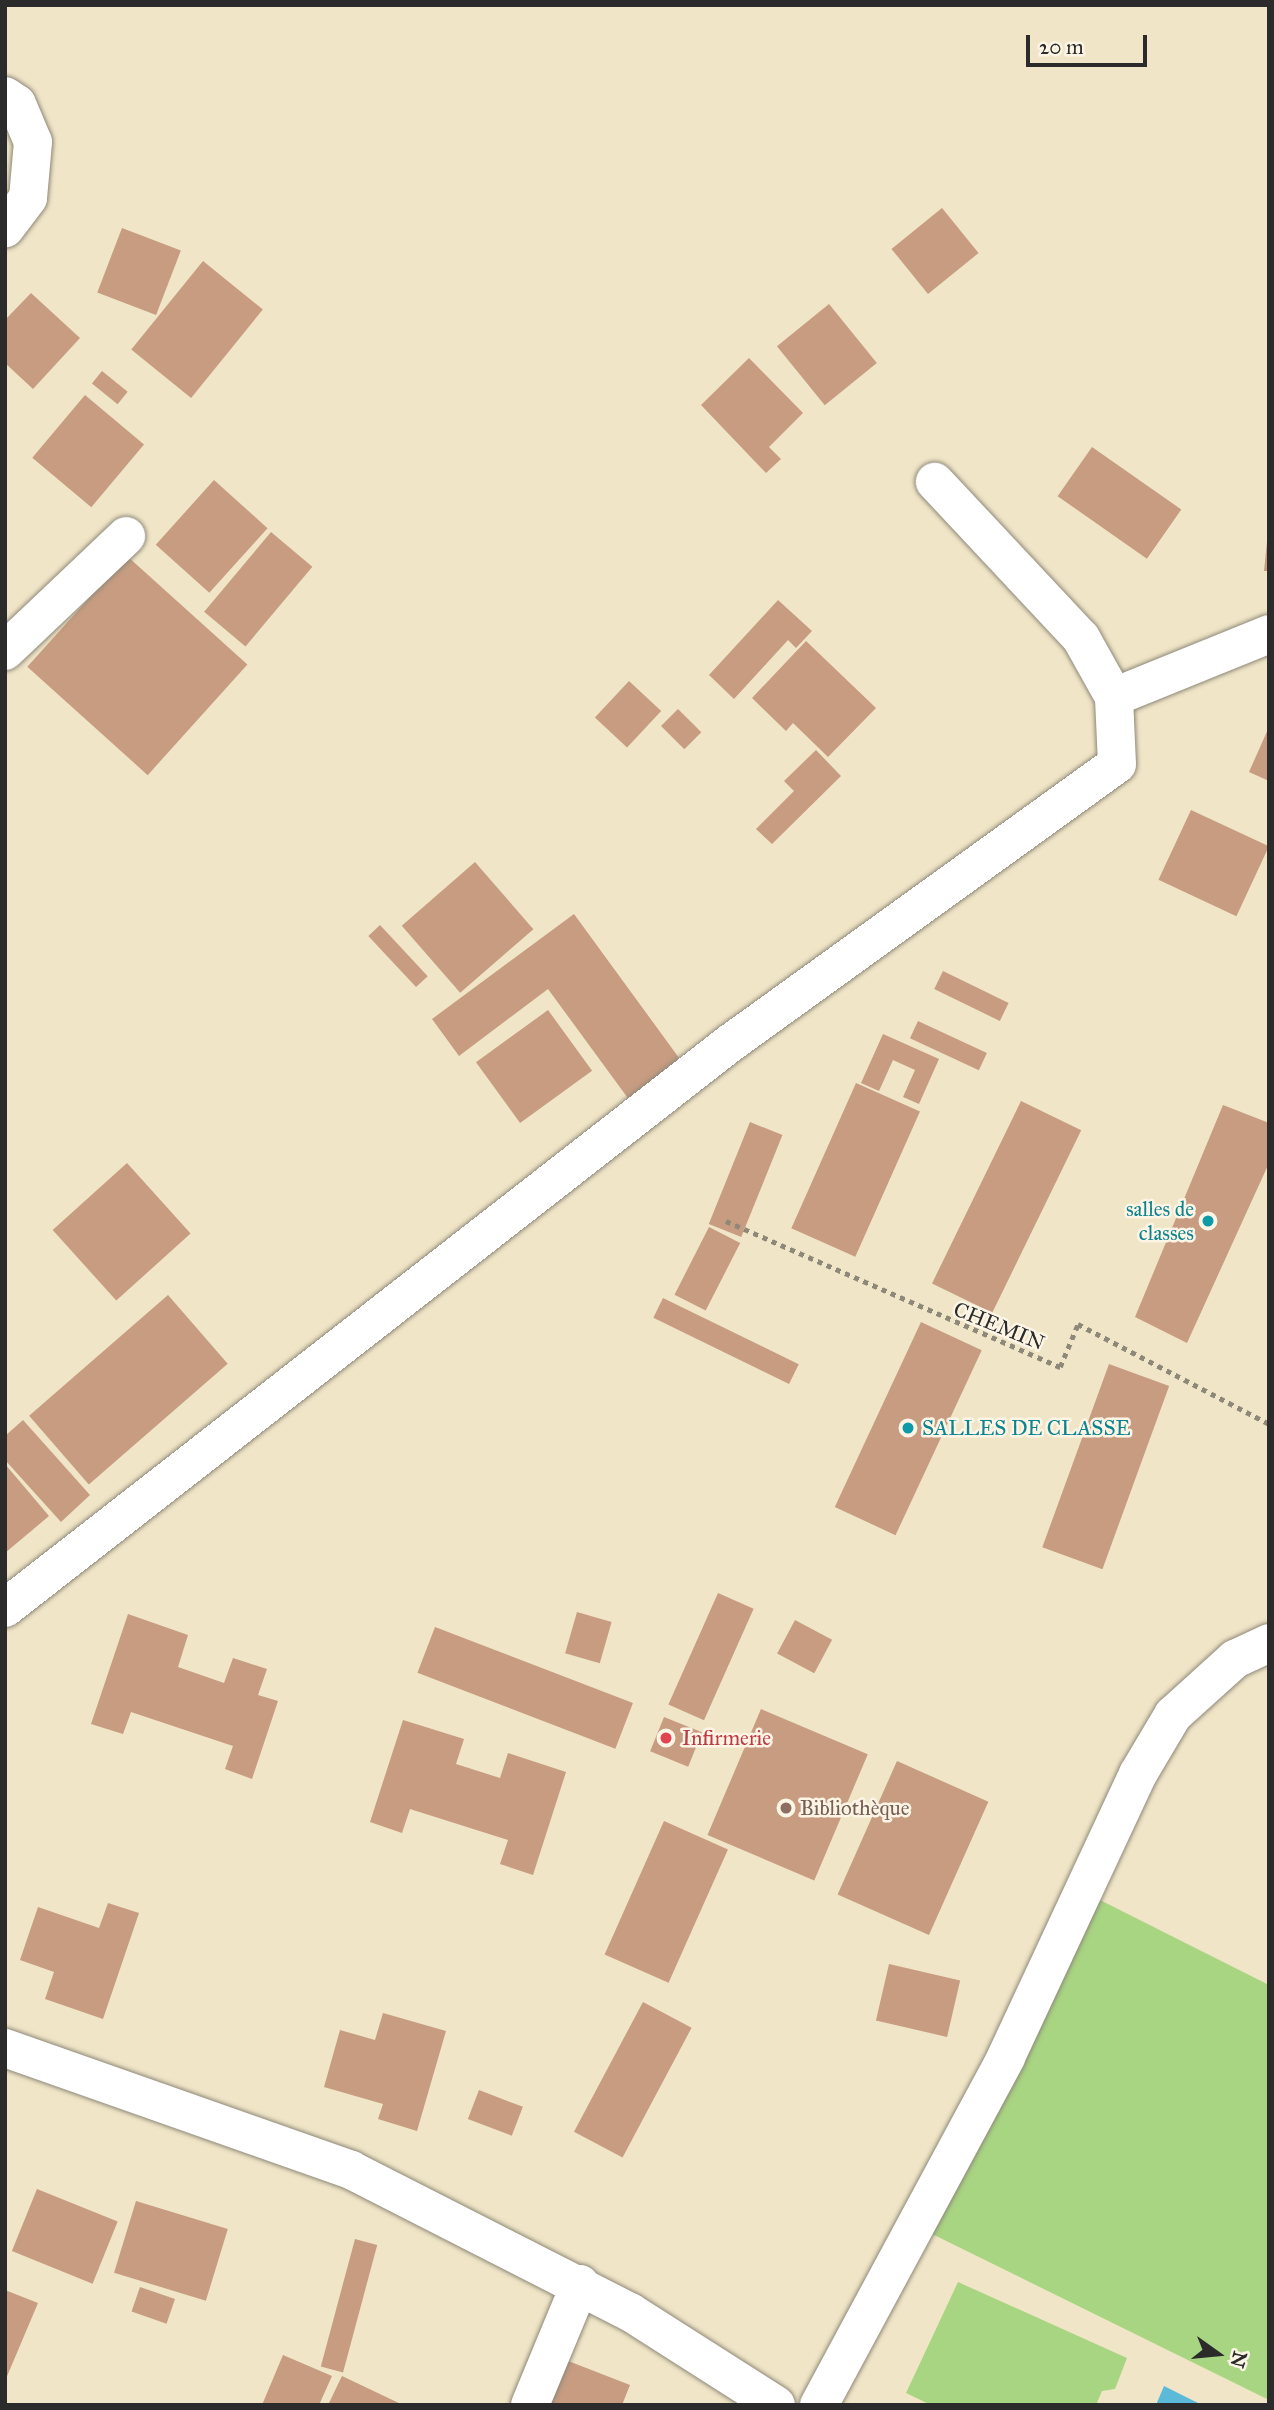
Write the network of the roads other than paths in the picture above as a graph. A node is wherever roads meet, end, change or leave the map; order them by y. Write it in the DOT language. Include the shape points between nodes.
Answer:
graph roads {
  1 [pos="5,96"];
  2 [pos="5,228"];
  3 [pos="935,482"];
  4 [pos="126,536"];
  5 [pos="1269,634"];
  6 [pos="5,651"];
  7 [pos="1114,697"];
  8 [pos="5,1608"];
  9 [pos="1269,1643"];
  10 [pos="5,2049"];
  11 [pos="580,2284"];
  12 [pos="530,2405"];
  13 [pos="776,2405"];
  14 [pos="819,2405"];
  1 -- 2 [label="street" via="17,104 33,142 28,198"];
  3 -- 7 [label="street" via="1081,638"];
  4 -- 6 [label="street"];
  5 -- 7 [label="street"];
  7 -- 8 [label="street" via="1117,764 729,1044"];
  9 -- 14 [label="street" via="1209,1680 1159,1738 1006,2057"];
  10 -- 11 [label="street" via="351,2171"];
  11 -- 12 [label="street"];
  11 -- 13 [label="street"];
}
